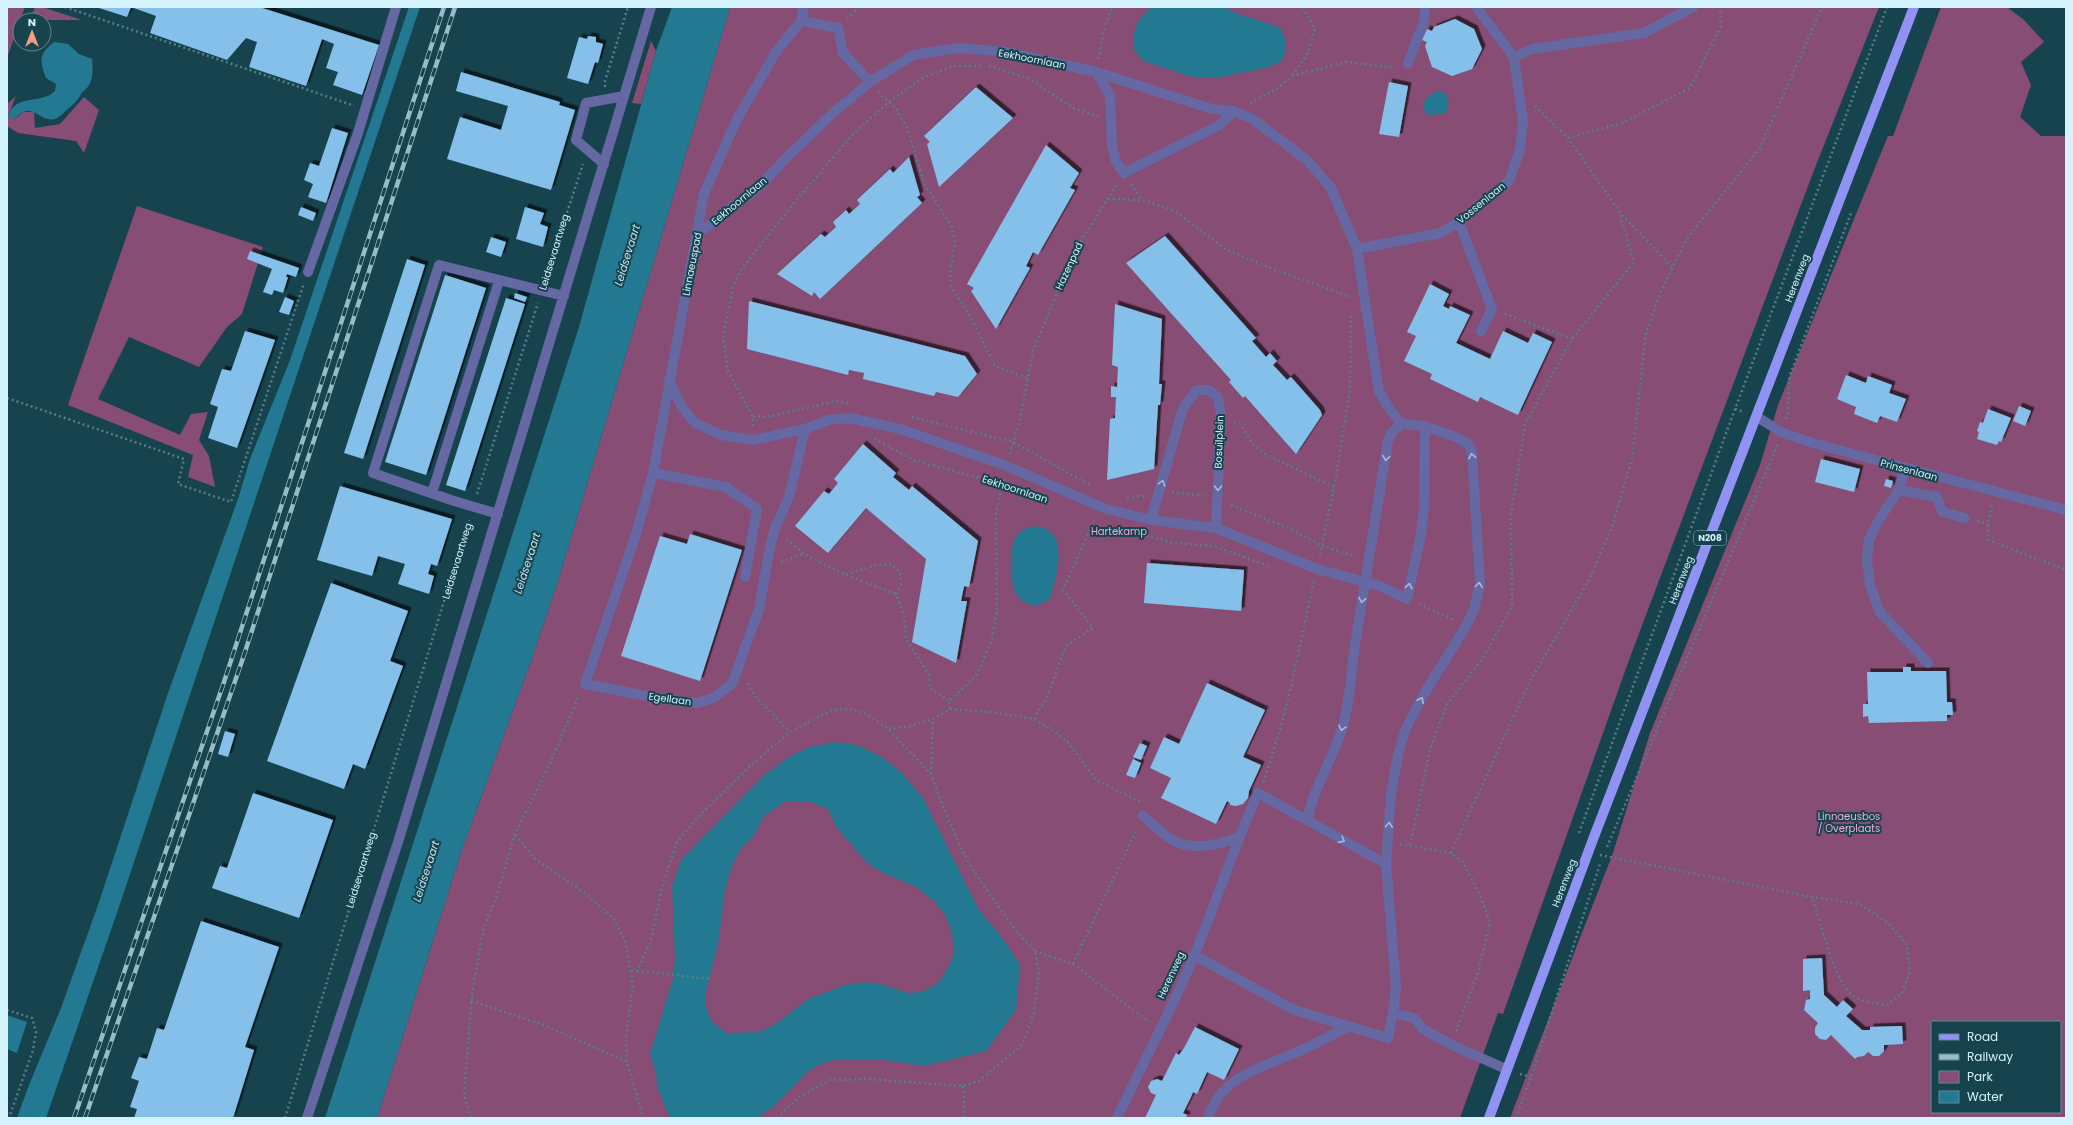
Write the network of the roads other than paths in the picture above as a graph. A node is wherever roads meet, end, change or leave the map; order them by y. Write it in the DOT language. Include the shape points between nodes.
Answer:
graph roads {
  1 [pos="396,7"];
  2 [pos="652,7"];
  3 [pos="804,7"];
  4 [pos="1425,7"];
  5 [pos="1476,7"];
  6 [pos="1693,7"];
  7 [pos="1914,7"];
  8 [pos="801,21"];
  9 [pos="1514,57"];
  10 [pos="1408,64"];
  11 [pos="1096,72"];
  12 [pos="870,82"];
  13 [pos="624,96"];
  14 [pos="1234,111"];
  15 [pos="604,164"];
  16 [pos="1459,222"];
  17 [pos="698,234"];
  18 [pos="1357,249"];
  19 [pos="308,272"];
  20 [pos="499,281"];
  21 [pos="564,296"];
  22 [pos="1481,331"];
  23 [pos="669,379"];
  24 [pos="1757,417"];
  25 [pos="1402,424"];
  26 [pos="1425,426"];
  27 [pos="805,429"];
  28 [pos="1905,468"];
  29 [pos="653,473"];
  30 [pos="1899,490"];
  31 [pos="432,493"];
  32 [pos="2066,510"];
  33 [pos="498,514"];
  34 [pos="1965,518"];
  35 [pos="1151,520"];
  36 [pos="1216,528"];
  37 [pos="745,577"];
  38 [pos="1366,582"];
  39 [pos="1928,663"];
  40 [pos="1143,816"];
  41 [pos="1308,821"];
  42 [pos="1238,838"];
  43 [pos="1386,864"];
  44 [pos="1194,955"];
  45 [pos="1393,1013"];
  46 [pos="1347,1027"];
  47 [pos="1506,1069"];
  48 [pos="307,1118"];
  49 [pos="1117,1118"];
  50 [pos="1208,1118"];
  51 [pos="1489,1118"];
  1 -- 19 [label="street" via="365,110"];
  2 -- 13 [label="street"];
  3 -- 8 [label="street, Linnaeuspad"];
  4 -- 10 [label="street" via="1424,21"];
  5 -- 9 [label="street"];
  6 -- 9 [label="street" via="1644,33 1532,48"];
  7 -- 24 [label="main road, Herenweg / N208"];
  8 -- 12 [label="street" via="838,28 843,53"];
  8 -- 17 [label="street, Linnaeuspad" via="776,52 736,121 704,194"];
  9 -- 16 [label="street, Vossenlaan" via="1523,122 1520,149 1509,181"];
  11 -- 12 [label="street, Eekhoornlaan" via="1007,52 958,48 913,55"];
  11 -- 14 [label="street, Eekhoornlaan" via="1212,109"];
  11 -- 14 [label="street" via="1110,96 1112,145 1116,162 1124,174 1218,126"];
  12 -- 17 [label="street, Eekhoornlaan" via="818,127 760,186"];
  13 -- 15 [label="street"];
  13 -- 15 [label="street" via="586,103 576,140"];
  14 -- 18 [label="street, Eekhoornlaan" via="1251,118 1308,161 1331,188"];
  15 -- 21 [label="street"];
  16 -- 18 [label="street, Vossenlaan" via="1440,233"];
  16 -- 22 [label="street" via="1492,309"];
  17 -- 23 [label="street, Linnaeuspad"];
  18 -- 25 [label="street, Eekhoornlaan" via="1379,392"];
  20 -- 21 [label="street"];
  20 -- 31 [label="street"];
  20 -- 31 [label="street" via="439,265 373,473"];
  21 -- 33 [label="street"];
  23 -- 27 [label="street, Eekhoornlaan" via="681,406 695,423 721,435 753,440"];
  23 -- 29 [label="street, Linnaeuspad"];
  24 -- 28 [label="street, Prinsenlaan" via="1782,433"];
  24 -- 47 [label="main road, Herenweg / N208"];
  25 -- 26 [label="street"];
  25 -- 38 [label="street, one-way" via="1393,431 1388,440"];
  38 -- 26 [label="street, Eekhoornlaan, one-way" via="1407,599 1424,507"];
  43 -- 26 [label="street, one-way" via="1391,794 1406,728 1466,626 1474,610 1480,583 1472,453 1468,444 1458,438"];
  27 -- 29 [label="street, Egellaan" via="789,497 775,528 758,609 739,667 732,684 713,698 698,703 585,684 635,537"];
  27 -- 35 [label="street, Eekhoornlaan" via="829,420 850,418 900,429 1007,466 1106,509"];
  28 -- 30 [label="street"];
  28 -- 32 [label="street, Prinsenlaan"];
  29 -- 37 [label="street" via="726,487 757,509"];
  30 -- 34 [label="street" via="1936,497 1942,512"];
  30 -- 39 [label="street" via="1878,521 1869,540 1867,560 1870,585 1879,611"];
  31 -- 33 [label="street"];
  33 -- 48 [label="street" via="399,839"];
  35 -- 36 [label="street, Eekhoornlaan"];
  35 -- 36 [label="street, Bosuilplein, one-way" via="1184,408 1197,390 1209,390 1218,398 1221,414"];
  36 -- 38 [label="street, Eekhoornlaan" via="1317,569"];
  38 -- 41 [label="street, one-way" via="1341,733 1310,808"];
  40 -- 42 [label="street" via="1170,839 1195,847 1220,844"];
  41 -- 42 [label="street" via="1258,793"];
  41 -- 43 [label="street, one-way"];
  42 -- 44 [label="street, Herenweg"];
  43 -- 45 [label="street" via="1396,987"];
  44 -- 46 [label="street" via="1294,1010"];
  44 -- 49 [label="street, Herenweg"];
  45 -- 46 [label="street" via="1388,1038"];
  45 -- 47 [label="street" via="1414,1018 1424,1030"];
  46 -- 50 [label="street" via="1295,1053 1259,1067 1227,1086 1211,1108"];
  47 -- 51 [label="main road, Herenweg / N208"];
}
